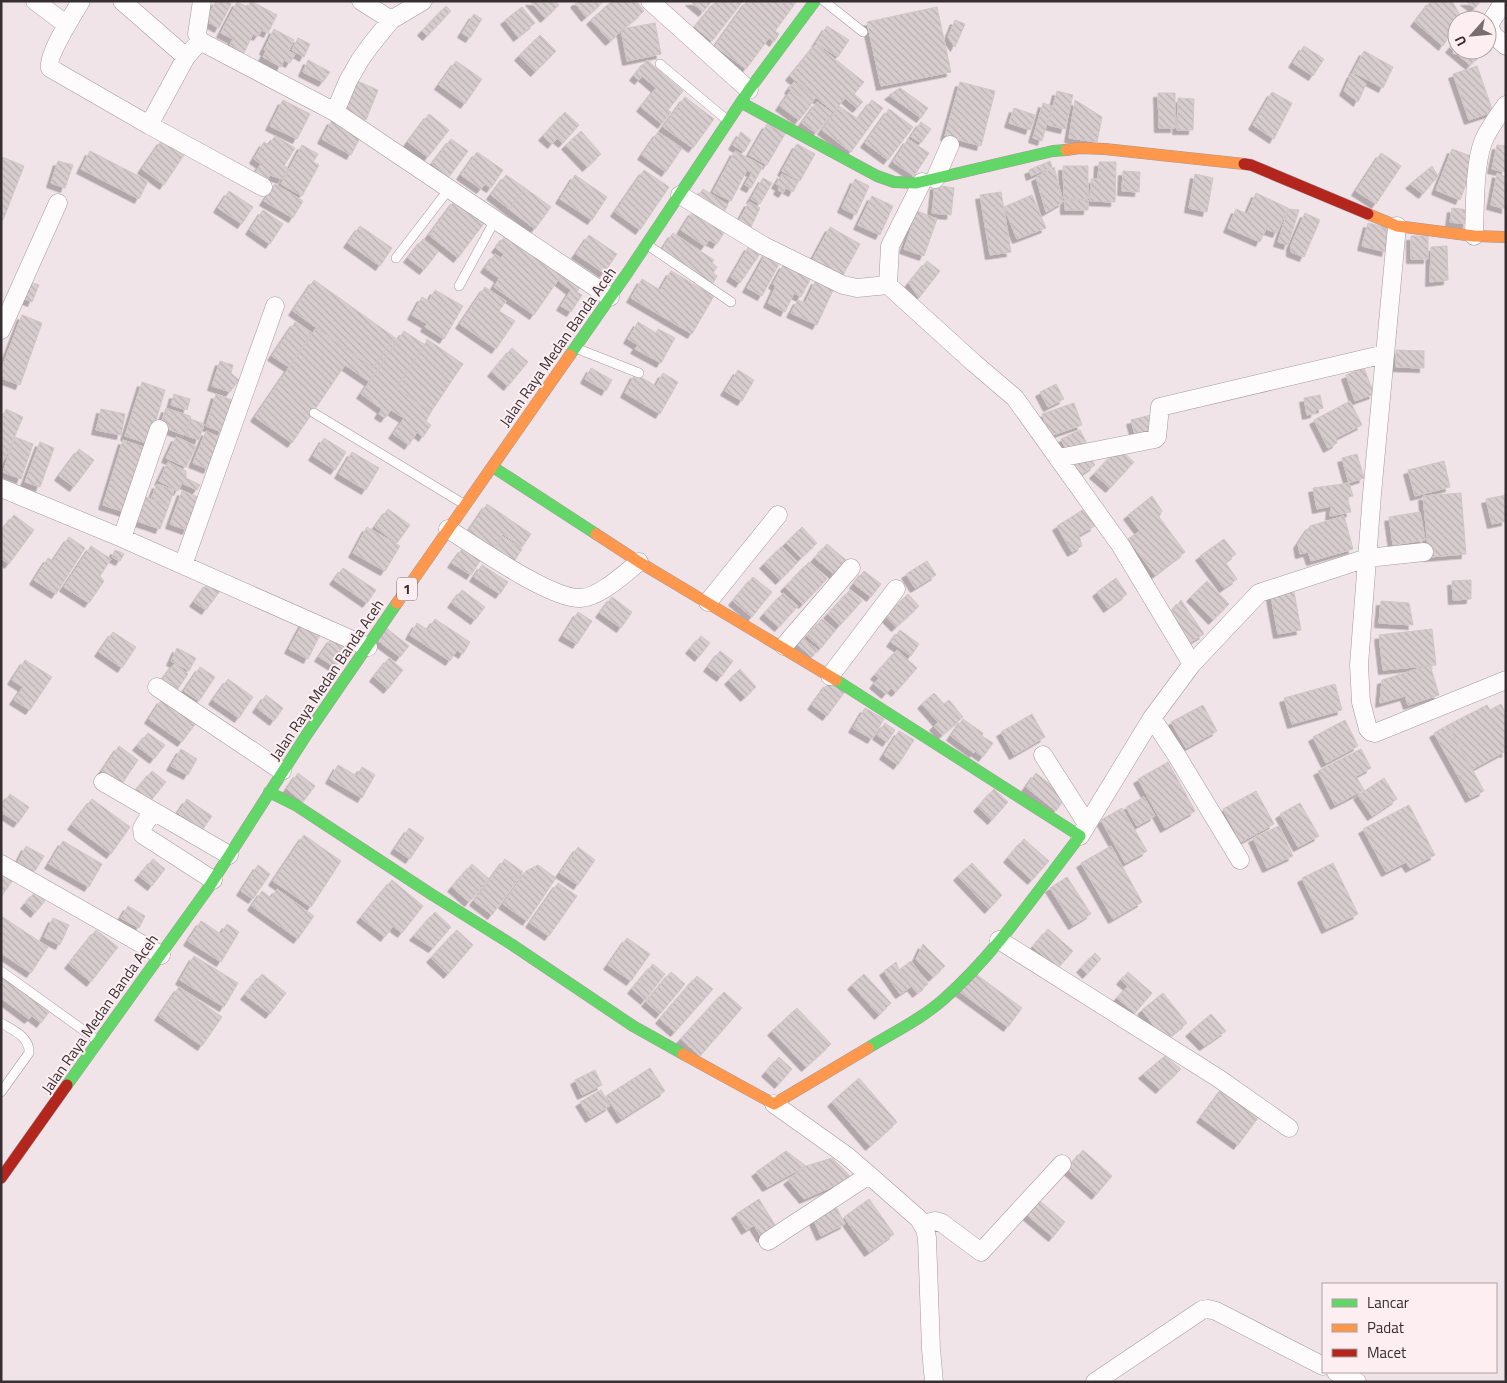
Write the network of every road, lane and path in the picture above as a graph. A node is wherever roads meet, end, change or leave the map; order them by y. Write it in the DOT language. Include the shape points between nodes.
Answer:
graph roads {
  1 [pos="35,1"];
  2 [pos="81,1"];
  3 [pos="122,1"];
  4 [pos="202,1"];
  5 [pos="361,1"];
  6 [pos="423,1"];
  7 [pos="650,1"];
  8 [pos="815,1"];
  9 [pos="824,1"];
  10 [pos="1504,1"];
  11 [pos="391,20"];
  12 [pos="67,25"];
  13 [pos="863,32"];
  14 [pos="200,40"];
  15 [pos="1506,46"];
  16 [pos="186,57"];
  17 [pos="660,64"];
  18 [pos="746,96"];
  19 [pos="1506,105"];
  20 [pos="335,112"];
  21 [pos="729,122"];
  22 [pos="149,125"];
  23 [pos="950,145"];
  24 [pos="928,180"];
  25 [pos="263,187"];
  26 [pos="449,189"];
  27 [pos="680,195"];
  28 [pos="58,202"];
  29 [pos="496,220"];
  30 [pos="1397,226"];
  31 [pos="1474,236"];
  32 [pos="1506,237"];
  33 [pos="646,244"];
  34 [pos="396,258"];
  35 [pos="888,285"];
  36 [pos="459,286"];
  37 [pos="610,297"];
  38 [pos="730,302"];
  39 [pos="275,306"];
  40 [pos="1,330"];
  41 [pos="575,348"];
  42 [pos="1385,354"];
  43 [pos="639,374"];
  44 [pos="314,413"];
  45 [pos="160,428"];
  46 [pos="1059,458"];
  47 [pos="493,467"];
  48 [pos="1,488"];
  49 [pos="465,504"];
  50 [pos="778,515"];
  51 [pos="448,529"];
  52 [pos="122,538"];
  53 [pos="1424,552"];
  54 [pos="1367,558"];
  55 [pos="639,562"];
  56 [pos="183,565"];
  57 [pos="851,568"];
  58 [pos="896,590"];
  59 [pos="708,602"];
  60 [pos="784,646"];
  61 [pos="368,647"];
  62 [pos="1192,664"];
  63 [pos="830,676"];
  64 [pos="1506,680"];
  65 [pos="157,688"];
  66 [pos="1152,718"];
  67 [pos="1043,755"];
  68 [pos="282,771"];
  69 [pos="102,782"];
  70 [pos="270,792"];
  71 [pos="153,810"];
  72 [pos="1083,830"];
  73 [pos="230,854"];
  74 [pos="1240,860"];
  75 [pos="1,864"];
  76 [pos="213,880"];
  77 [pos="999,940"];
  78 [pos="161,955"];
  79 [pos="1,971"];
  80 [pos="1,1023"];
  81 [pos="99,1042"];
  82 [pos="1,1092"];
  83 [pos="774,1104"];
  84 [pos="1289,1128"];
  85 [pos="1062,1164"];
  86 [pos="869,1175"];
  87 [pos="1,1178"];
  88 [pos="923,1224"];
  89 [pos="768,1241"];
  90 [pos="1322,1366"];
  91 [pos="1338,1373"];
  92 [pos="934,1382"];
  93 [pos="1095,1382"];
  94 [pos="1357,1382"];
  1 -- 12 [label="street"];
  2 -- 12 [label="street"];
  3 -- 16 [label="street"];
  4 -- 14 [label="street" via="197,34"];
  5 -- 11 [label="street"];
  6 -- 11 [label="street"];
  7 -- 18 [label="street"];
  8 -- 18 [label="main road, Jalan Raya Medan Banda Aceh / 1"];
  9 -- 13 [label="lane"];
  10 -- 15 [label="street" via="1489,24 1493,35"];
  11 -- 20 [label="street" via="360,60"];
  12 -- 22 [label="street" via="49,61 50,68"];
  14 -- 16 [label="street"];
  14 -- 20 [label="street"];
  16 -- 22 [label="street"];
  17 -- 21 [label="lane"];
  18 -- 21 [label="main road, Jalan Raya Medan Banda Aceh / 1"];
  18 -- 24 [label="main road" via="843,159 877,176 900,183"];
  19 -- 31 [label="street" via="1486,134 1481,148"];
  20 -- 26 [label="street"];
  21 -- 27 [label="main road, Jalan Raya Medan Banda Aceh / 1"];
  22 -- 25 [label="street"];
  23 -- 24 [label="street"];
  24 -- 30 [label="main road" via="1066,149 1105,149 1251,165"];
  24 -- 35 [label="street" via="890,246"];
  26 -- 29 [label="street"];
  26 -- 34 [label="lane"];
  27 -- 33 [label="main road, Jalan Raya Medan Banda Aceh / 1"];
  27 -- 35 [label="street" via="764,246 843,285 857,288"];
  28 -- 40 [label="street"];
  29 -- 36 [label="lane"];
  29 -- 37 [label="street"];
  30 -- 31 [label="main road"];
  30 -- 42 [label="street"];
  31 -- 32 [label="main road"];
  33 -- 37 [label="main road, Jalan Raya Medan Banda Aceh / 1"];
  33 -- 38 [label="lane"];
  35 -- 46 [label="street" via="1010,392"];
  37 -- 41 [label="main road, Jalan Raya Medan Banda Aceh / 1"];
  39 -- 56 [label="street"];
  41 -- 43 [label="lane"];
  41 -- 47 [label="main road, Jalan Raya Medan Banda Aceh / 1"];
  42 -- 46 [label="street" via="1160,407 1155,439"];
  42 -- 54 [label="street"];
  44 -- 49 [label="lane"];
  45 -- 52 [label="street"];
  46 -- 62 [label="street" via="1121,546"];
  47 -- 49 [label="main road, Jalan Raya Medan Banda Aceh / 1"];
  47 -- 55 [label="main road"];
  48 -- 52 [label="street"];
  49 -- 51 [label="main road, Jalan Raya Medan Banda Aceh / 1"];
  50 -- 59 [label="street"];
  51 -- 55 [label="street" via="541,587 572,598 594,594"];
  51 -- 61 [label="main road, Jalan Raya Medan Banda Aceh / 1"];
  52 -- 56 [label="street"];
  53 -- 54 [label="street"];
  54 -- 62 [label="street" via="1258,593"];
  54 -- 64 [label="street" via="1359,665 1361,702 1371,732"];
  55 -- 59 [label="main road"];
  56 -- 61 [label="street"];
  57 -- 60 [label="street"];
  58 -- 63 [label="street"];
  59 -- 60 [label="main road"];
  60 -- 63 [label="main road"];
  61 -- 68 [label="main road, Jalan Raya Medan Banda Aceh / 1"];
  62 -- 66 [label="street"];
  63 -- 72 [label="main road"];
  65 -- 68 [label="street"];
  66 -- 72 [label="street"];
  66 -- 74 [label="street"];
  67 -- 72 [label="street"];
  68 -- 70 [label="main road, Jalan Raya Medan Banda Aceh / 1"];
  69 -- 71 [label="street"];
  70 -- 73 [label="main road, Jalan Raya Medan Banda Aceh / 1"];
  70 -- 83 [label="main road" via="398,871 633,1026"];
  71 -- 73 [label="street"];
  71 -- 76 [label="street" via="142,828 143,835"];
  72 -- 77 [label="main road"];
  73 -- 76 [label="main road, Jalan Raya Medan Banda Aceh / 1"];
  75 -- 78 [label="street"];
  76 -- 78 [label="main road, Jalan Raya Medan Banda Aceh / 1"];
  77 -- 83 [label="main road" via="965,979 933,1008"];
  77 -- 84 [label="street" via="1218,1078"];
  78 -- 81 [label="main road, Jalan Raya Medan Banda Aceh / 1"];
  79 -- 81 [label="lane"];
  80 -- 82 [label="lane" via="24,1038 29,1053"];
  81 -- 87 [label="main road, Jalan Raya Medan Banda Aceh / 1"];
  83 -- 86 [label="street"];
  85 -- 88 [label="street" via="981,1252 942,1223"];
  86 -- 88 [label="street"];
  86 -- 89 [label="street"];
  88 -- 92 [label="street" via="927,1238"];
  90 -- 93 [label="street" via="1208,1309"];
  91 -- 94 [label="street"];
}
